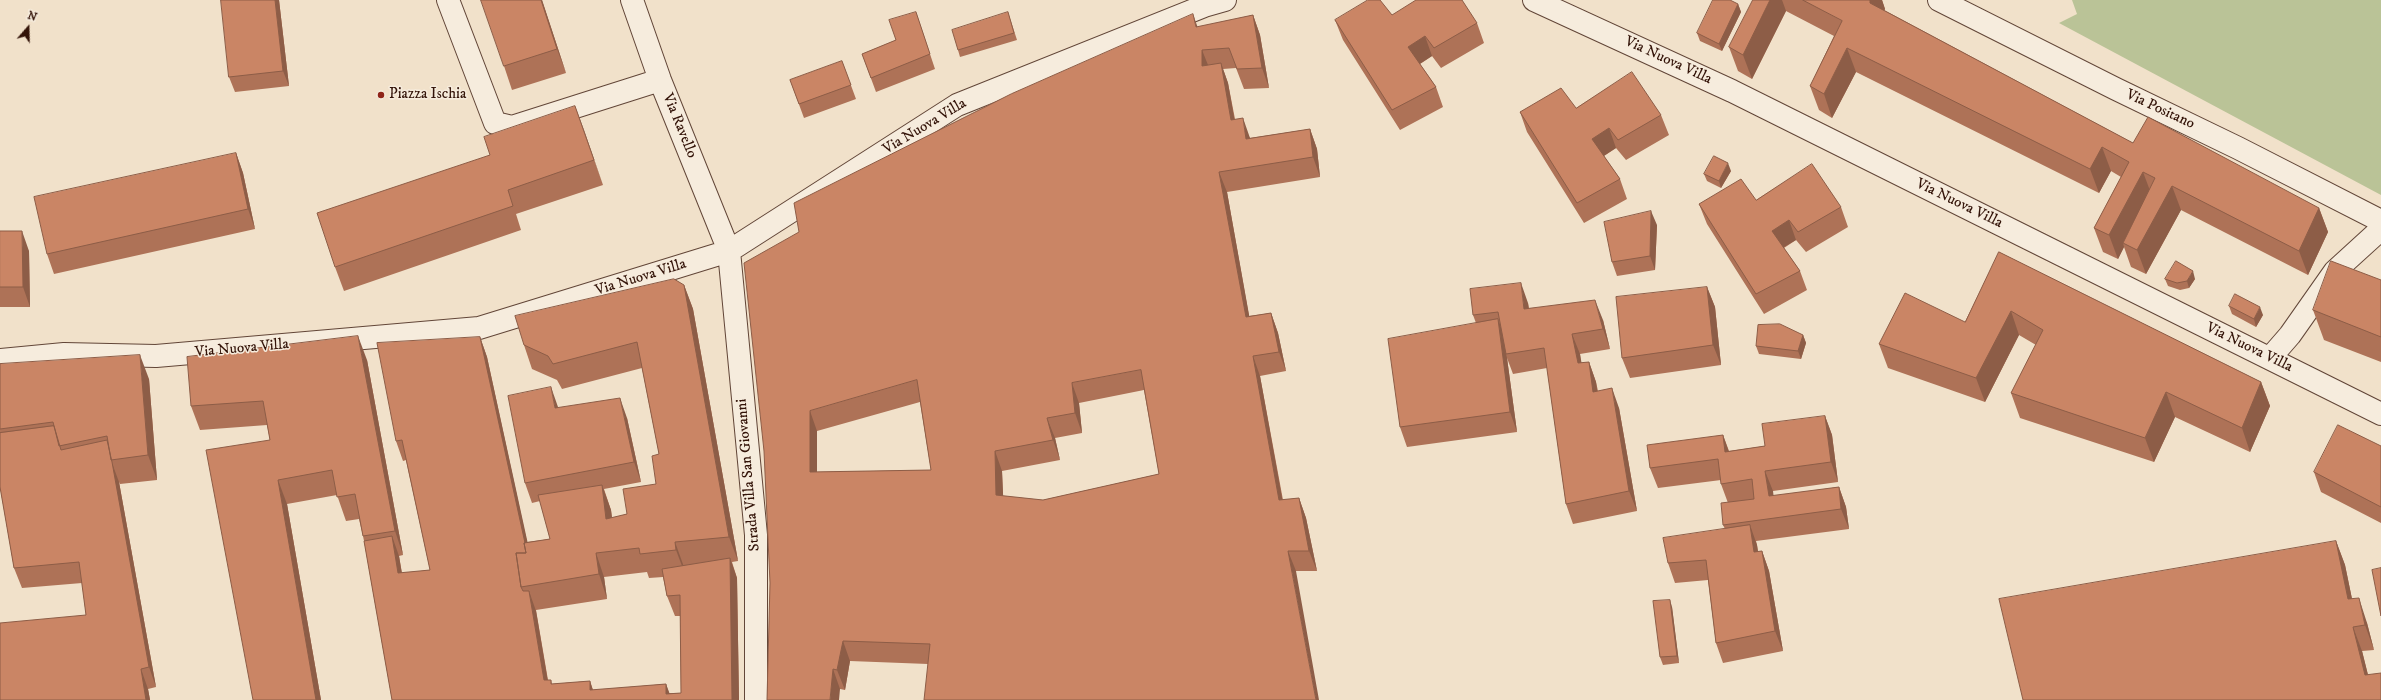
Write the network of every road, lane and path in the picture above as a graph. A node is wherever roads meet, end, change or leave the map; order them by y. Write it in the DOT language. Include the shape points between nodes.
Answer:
graph roads {
  1 [pos="448,0"];
  2 [pos="632,0"];
  3 [pos="1225,0"];
  4 [pos="1534,0"];
  5 [pos="1939,0"];
  6 [pos="660,80"];
  7 [pos="2381,221"];
  8 [pos="2381,230"];
  9 [pos="729,251"];
  10 [pos="2270,358"];
  11 [pos="0,360"];
  12 [pos="2381,414"];
  13 [pos="756,700"];
  1 -- 6 [label="street" via="495,123 512,127"];
  2 -- 6 [label="street, Via Ravello"];
  3 -- 9 [label="street, Via Nuova Villa" via="1204,6 957,105"];
  4 -- 10 [label="street, Via Nuova Villa" via="1732,91"];
  5 -- 7 [label="street, Via Positano"];
  6 -- 9 [label="street, Via Ravello"];
  8 -- 10 [label="street" via="2335,271 2290,335"];
  9 -- 11 [label="street, Via Nuova Villa" via="479,328 156,356 64,354"];
  9 -- 13 [label="street, Strada Villa San Giovanni" via="756,535"];
  10 -- 12 [label="street, Via Nuova Villa"];
}
